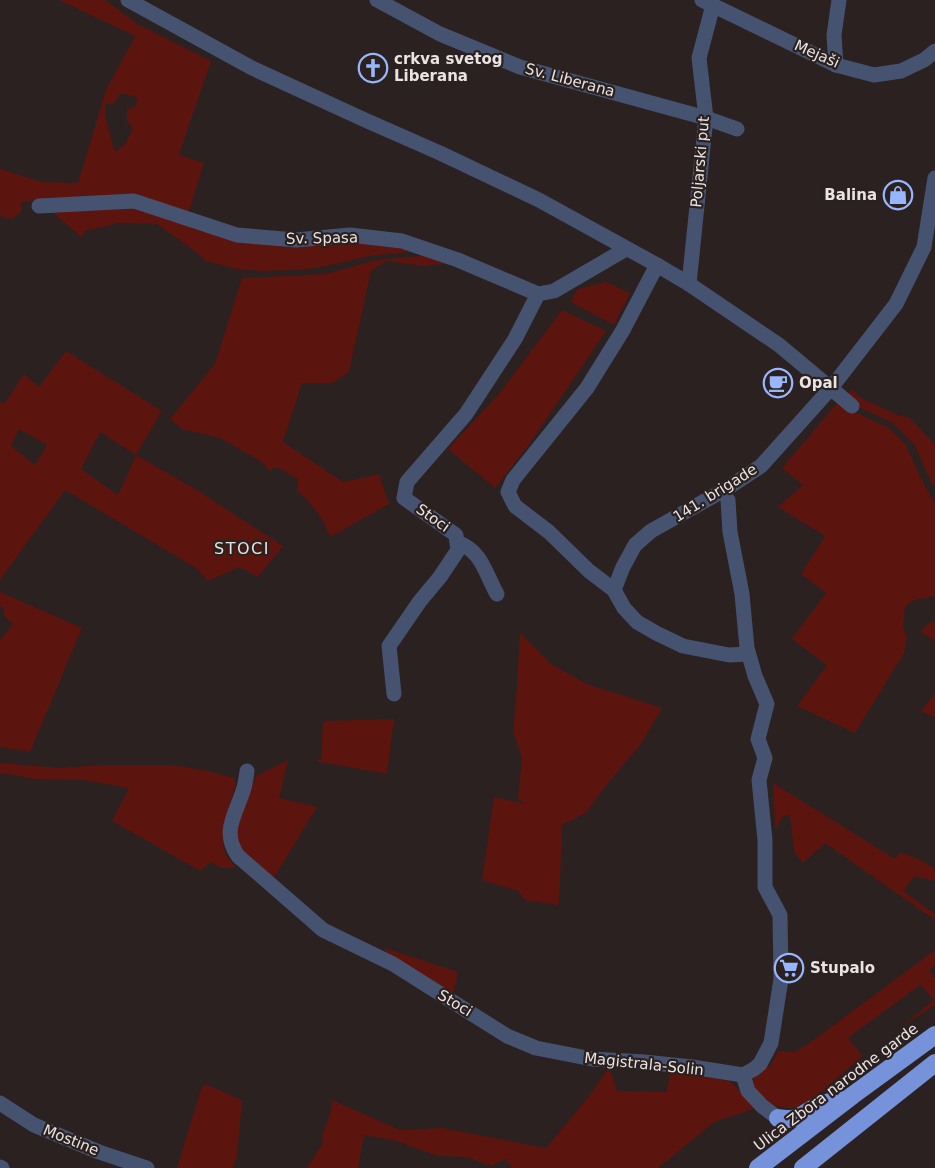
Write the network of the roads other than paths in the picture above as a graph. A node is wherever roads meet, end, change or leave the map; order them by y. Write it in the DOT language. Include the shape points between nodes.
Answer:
graph roads {
  1 [pos="128,0"];
  2 [pos="377,0"];
  3 [pos="839,0"];
  4 [pos="707,2"];
  5 [pos="935,51"];
  6 [pos="836,65"];
  7 [pos="706,118"];
  8 [pos="737,129"];
  9 [pos="935,178"];
  10 [pos="39,206"];
  11 [pos="626,249"];
  12 [pos="657,265"];
  13 [pos="689,284"];
  14 [pos="538,294"];
  15 [pos="831,388"];
  16 [pos="852,406"];
  17 [pos="728,500"];
  18 [pos="457,542"];
  19 [pos="614,590"];
  20 [pos="497,594"];
  21 [pos="748,654"];
  22 [pos="394,694"];
  23 [pos="247,771"];
  24 [pos="935,1035"];
  25 [pos="544,1050"];
  26 [pos="935,1063"];
  27 [pos="743,1075"];
  28 [pos="853,1095"];
  29 [pos="0,1103"];
  30 [pos="778,1118"];
  31 [pos="113,1162"];
  32 [pos="147,1168"];
  33 [pos="759,1168"];
  34 [pos="803,1168"];
  1 -- 11 [label="street" via="252,68 538,200"];
  2 -- 7 [label="street, Sv. Liberana" via="440,34 520,67"];
  3 -- 6 [label="street" via="834,35"];
  4 -- 6 [label="street, Mejaši"];
  4 -- 7 [label="street, Poljarski put" via="699,57"];
  5 -- 6 [label="street, Mejaši" via="901,71 874,75"];
  7 -- 8 [label="street, Sv. Liberana"];
  7 -- 13 [label="street, Poljarski put"];
  9 -- 15 [label="street, 141. brigade" via="924,247 896,304"];
  10 -- 14 [label="street, Sv. Spasa" via="134,201 237,235 296,240 350,235 402,241"];
  11 -- 12 [label="street"];
  11 -- 14 [label="street" via="554,291"];
  12 -- 13 [label="street"];
  12 -- 19 [label="street" via="587,388 513,480 508,492 515,506"];
  13 -- 15 [label="street" via="779,345"];
  14 -- 18 [label="street, Stoci" via="515,339 466,414 407,482 404,498 456,535"];
  15 -- 16 [label="street"];
  15 -- 19 [label="street, 141. brigade" via="761,466 651,531 636,545"];
  17 -- 21 [label="street, 141. brigade"];
  18 -- 20 [label="street" via="478,557"];
  18 -- 22 [label="street, Stoci" via="458,550 389,646"];
  19 -- 21 [label="street" via="637,622 683,646 729,655"];
  21 -- 27 [label="street, 141. brigade" via="768,704 758,739 765,758 759,780 765,887 780,915 781,979 771,1042 760,1064"];
  23 -- 25 [label="street, Stoci" via="230,828 237,856 323,930 393,964 507,1036"];
  24 -- 28 [label="highway, Ulica Zbora narodne garde"];
  25 -- 27 [label="street, Magistrala-Solin"];
  26 -- 34 [label="highway"];
  27 -- 30 [label="street" via="748,1091"];
  28 -- 30 [label="highway" via="819,1106 802,1117"];
  28 -- 33 [label="highway, Ulica Zbora narodne garde"];
  29 -- 31 [label="street, Mostine" via="34,1125 99,1152"];
  31 -- 32 [label="street, Mostine"];
}
